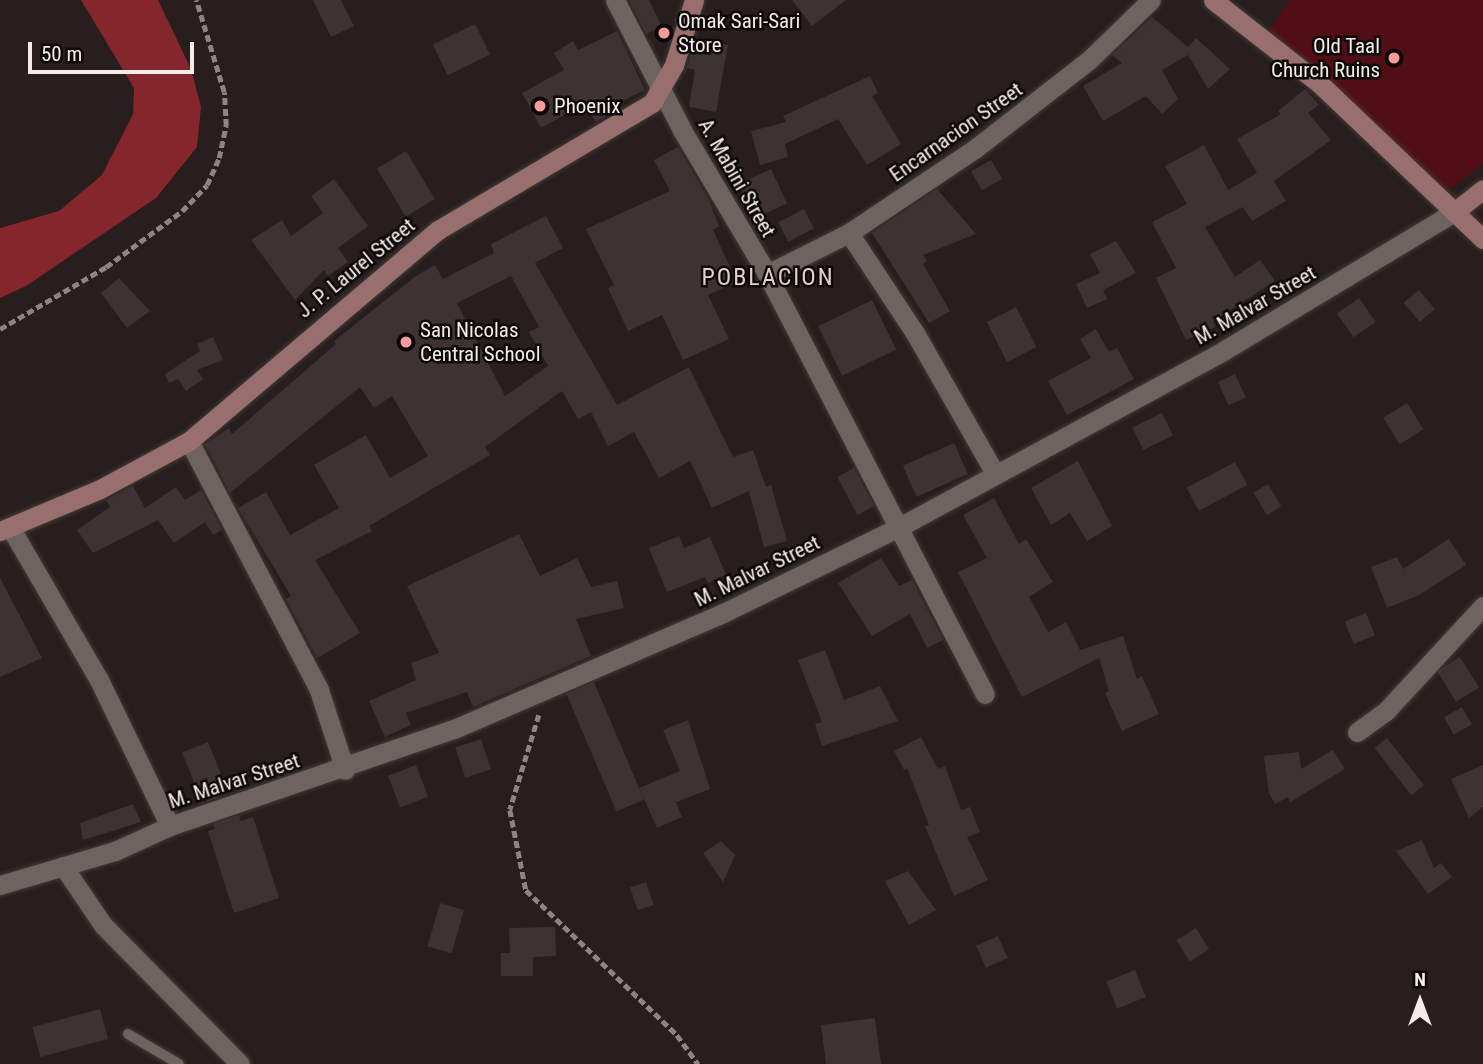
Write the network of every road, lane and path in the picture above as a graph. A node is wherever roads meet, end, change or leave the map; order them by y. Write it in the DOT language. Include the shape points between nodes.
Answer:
graph roads {
  1 [pos="196,0"];
  2 [pos="615,0"];
  3 [pos="694,0"];
  4 [pos="1151,0"];
  5 [pos="1213,0"];
  6 [pos="663,89"];
  7 [pos="1483,189"];
  8 [pos="1454,212"];
  9 [pos="849,233"];
  10 [pos="1483,239"];
  11 [pos="767,274"];
  12 [pos="0,329"];
  13 [pos="189,441"];
  14 [pos="996,475"];
  15 [pos="901,526"];
  16 [pos="5,529"];
  17 [pos="1483,606"];
  18 [pos="546,691"];
  19 [pos="985,694"];
  20 [pos="1357,732"];
  21 [pos="345,769"];
  22 [pos="170,826"];
  23 [pos="63,866"];
  24 [pos="0,885"];
  25 [pos="128,1034"];
  26 [pos="179,1064"];
  27 [pos="240,1064"];
  28 [pos="698,1064"];
  1 -- 12 [label="path" via="224,92 226,126 219,158 206,185 182,211 106,267"];
  2 -- 6 [label="street, A. Mabini Street"];
  3 -- 6 [label="main road, J. P. Laurel Street"];
  4 -- 9 [label="street, Encarnacion Street" via="1089,60 1017,119"];
  5 -- 8 [label="main road" via="1320,84"];
  6 -- 11 [label="street, A. Mabini Street"];
  6 -- 13 [label="main road, J. P. Laurel Street" via="652,103 438,230"];
  7 -- 8 [label="main road, M. Malvar Street"];
  8 -- 10 [label="main road"];
  8 -- 14 [label="street, M. Malvar Street" via="1223,351"];
  9 -- 11 [label="street, Encarnacion Street"];
  9 -- 14 [label="street" via="915,333"];
  11 -- 15 [label="street, A. Mabini Street"];
  13 -- 16 [label="main road, J. P. Laurel Street" via="100,489"];
  13 -- 21 [label="street" via="319,690"];
  14 -- 15 [label="street, M. Malvar Street"];
  15 -- 18 [label="street, M. Malvar Street" via="723,613"];
  15 -- 19 [label="street, A. Mabini Street"];
  16 -- 22 [label="street" via="99,680"];
  17 -- 20 [label="street" via="1386,711"];
  18 -- 21 [label="street, M. Malvar Street"];
  18 -- 28 [label="path" via="510,810 526,890 677,1035"];
  21 -- 22 [label="street, M. Malvar Street"];
  22 -- 23 [label="street, M. Malvar Street" via="115,851"];
  23 -- 24 [label="street, M. Malvar Street"];
  23 -- 27 [label="street" via="103,925"];
  25 -- 26 [label="lane"];
}
